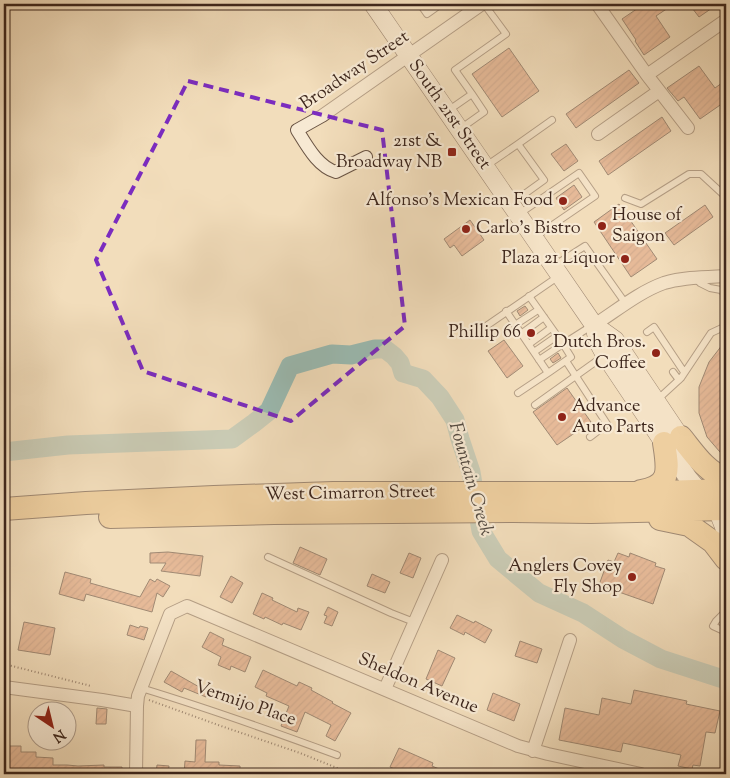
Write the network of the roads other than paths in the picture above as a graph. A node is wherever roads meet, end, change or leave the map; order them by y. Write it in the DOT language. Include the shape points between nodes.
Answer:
graph roads {
  1 [pos="372,4"];
  2 [pos="420,4"];
  3 [pos="441,4"];
  4 [pos="483,4"];
  5 [pos="597,4"];
  6 [pos="465,9"];
  7 [pos="726,20"];
  8 [pos="409,56"];
  9 [pos="647,75"];
  10 [pos="659,91"];
  11 [pos="472,94"];
  12 [pos="447,112"];
  13 [pos="552,120"];
  14 [pos="688,128"];
  15 [pos="459,129"];
  16 [pos="598,134"];
  17 [pos="518,144"];
  18 [pos="366,157"];
  19 [pos="485,167"];
  20 [pos="726,197"];
  21 [pos="626,198"];
  22 [pos="514,209"];
  23 [pos="534,238"];
  24 [pos="557,271"];
  25 [pos="726,276"];
  26 [pos="695,278"];
  27 [pos="529,296"];
  28 [pos="726,296"];
  29 [pos="626,304"];
  30 [pos="538,310"];
  31 [pos="506,311"];
  32 [pos="544,317"];
  33 [pos="515,325"];
  34 [pos="594,325"];
  35 [pos="726,326"];
  36 [pos="551,328"];
  37 [pos="647,332"];
  38 [pos="476,333"];
  39 [pos="521,334"];
  40 [pos="557,336"];
  41 [pos="529,344"];
  42 [pos="563,344"];
  43 [pos="534,352"];
  44 [pos="605,355"];
  45 [pos="539,360"];
  46 [pos="566,361"];
  47 [pos="673,372"];
  48 [pos="684,372"];
  49 [pos="548,373"];
  50 [pos="575,376"];
  51 [pos="678,380"];
  52 [pos="518,393"];
  53 [pos="656,401"];
  54 [pos="534,405"];
  55 [pos="590,437"];
  56 [pos="672,440"];
  57 [pos="631,493"];
  58 [pos="718,495"];
  59 [pos="447,502"];
  60 [pos="510,502"];
  61 [pos="4,509"];
  62 [pos="604,511"];
  63 [pos="4,524"];
  64 [pos="726,532"];
  65 [pos="268,557"];
  66 [pos="726,559"];
  67 [pos="442,560"];
  68 [pos="726,611"];
  69 [pos="414,622"];
  70 [pos="726,632"];
  71 [pos="570,640"];
  72 [pos="4,687"];
  73 [pos="385,689"];
  74 [pos="139,697"];
  75 [pos="532,751"];
  76 [pos="336,755"];
  77 [pos="136,774"];
  78 [pos="641,774"];
  1 -- 8 [label="main road, South 21st Street"];
  2 -- 3 [label="lane" via="426,14"];
  4 -- 6 [label="street, Broadway Street"];
  4 -- 11 [label="lane" via="506,34 455,70"];
  5 -- 9 [label="street"];
  6 -- 8 [label="street, Broadway Street"];
  7 -- 9 [label="street"];
  8 -- 12 [label="main road, South 21st Street"];
  8 -- 18 [label="street, Broadway Street" via="297,130 312,153 329,170 336,172"];
  9 -- 10 [label="street"];
  10 -- 14 [label="street"];
  10 -- 16 [label="street"];
  11 -- 12 [label="lane"];
  11 -- 15 [label="lane" via="484,112"];
  12 -- 15 [label="main road, South 21st Street"];
  13 -- 17 [label="lane"];
  15 -- 19 [label="main road, South 21st Street"];
  17 -- 19 [label="lane"];
  17 -- 22 [label="lane" via="544,180"];
  19 -- 22 [label="main road, South 21st Street"];
  20 -- 21 [label="lane" via="701,174 689,174 641,204"];
  22 -- 23 [label="main road, South 21st Street"];
  22 -- 23 [label="lane" via="579,173 595,196"];
  23 -- 24 [label="main road, South 21st Street"];
  24 -- 27 [label="lane"];
  24 -- 29 [label="lane" via="584,246"];
  24 -- 34 [label="main road, South 21st Street"];
  25 -- 26 [label="street"];
  26 -- 28 [label="lane" via="710,288 721,290"];
  26 -- 29 [label="street" via="665,283"];
  27 -- 30 [label="lane"];
  27 -- 31 [label="lane"];
  29 -- 34 [label="street"];
  30 -- 32 [label="lane"];
  30 -- 33 [label="lane"];
  31 -- 33 [label="lane"];
  31 -- 38 [label="lane"];
  32 -- 36 [label="lane"];
  32 -- 39 [label="lane"];
  33 -- 39 [label="lane"];
  34 -- 42 [label="lane"];
  34 -- 44 [label="main road, South 21st Street"];
  34 -- 53 [label="main road, South 21st Street" via="615,340"];
  35 -- 48 [label="lane" via="711,333"];
  36 -- 40 [label="lane"];
  36 -- 41 [label="lane"];
  37 -- 48 [label="lane" via="654,327"];
  39 -- 41 [label="lane"];
  40 -- 42 [label="lane"];
  40 -- 43 [label="lane"];
  41 -- 43 [label="lane"];
  42 -- 45 [label="lane"];
  42 -- 46 [label="lane" via="571,357"];
  43 -- 45 [label="lane"];
  44 -- 50 [label="lane"];
  44 -- 56 [label="main road, South 21st Street"];
  45 -- 49 [label="lane"];
  46 -- 49 [label="lane"];
  46 -- 50 [label="lane"];
  47 -- 51 [label="lane"];
  48 -- 51 [label="lane"];
  49 -- 52 [label="lane"];
  50 -- 54 [label="lane"];
  50 -- 55 [label="lane" via="607,424"];
  51 -- 53 [label="lane"];
  53 -- 56 [label="main road, South 21st Street"];
  56 -- 57 [label="highway" via="663,482 651,489"];
  56 -- 58 [label="main road, South 21st Street"];
  56 -- 58 [label="highway" via="718,476"];
  57 -- 58 [label="highway, West Cimarron Street"];
  57 -- 60 [label="highway, West Cimarron Street"];
  58 -- 62 [label="highway, West Cimarron Street"];
  58 -- 64 [label="main road, South 21st Street"];
  59 -- 60 [label="highway, West Cimarron Street"];
  59 -- 61 [label="highway, West Cimarron Street" via="333,493"];
  59 -- 63 [label="highway, West Cimarron Street"];
  60 -- 62 [label="highway, West Cimarron Street"];
  62 -- 66 [label="highway" via="689,526 713,542"];
  65 -- 69 [label="lane"];
  67 -- 69 [label="street"];
  68 -- 70 [label="lane" via="713,626"];
  69 -- 73 [label="street"];
  71 -- 75 [label="street"];
  72 -- 74 [label="street, Vermijo Place" via="102,700"];
  73 -- 74 [label="street, Sheldon Avenue" via="187,606 170,614"];
  73 -- 75 [label="street, Sheldon Avenue"];
  74 -- 76 [label="lane, Vermijo Place" via="198,705"];
  74 -- 77 [label="street"];
  75 -- 78 [label="street, Sheldon Avenue"];
}
